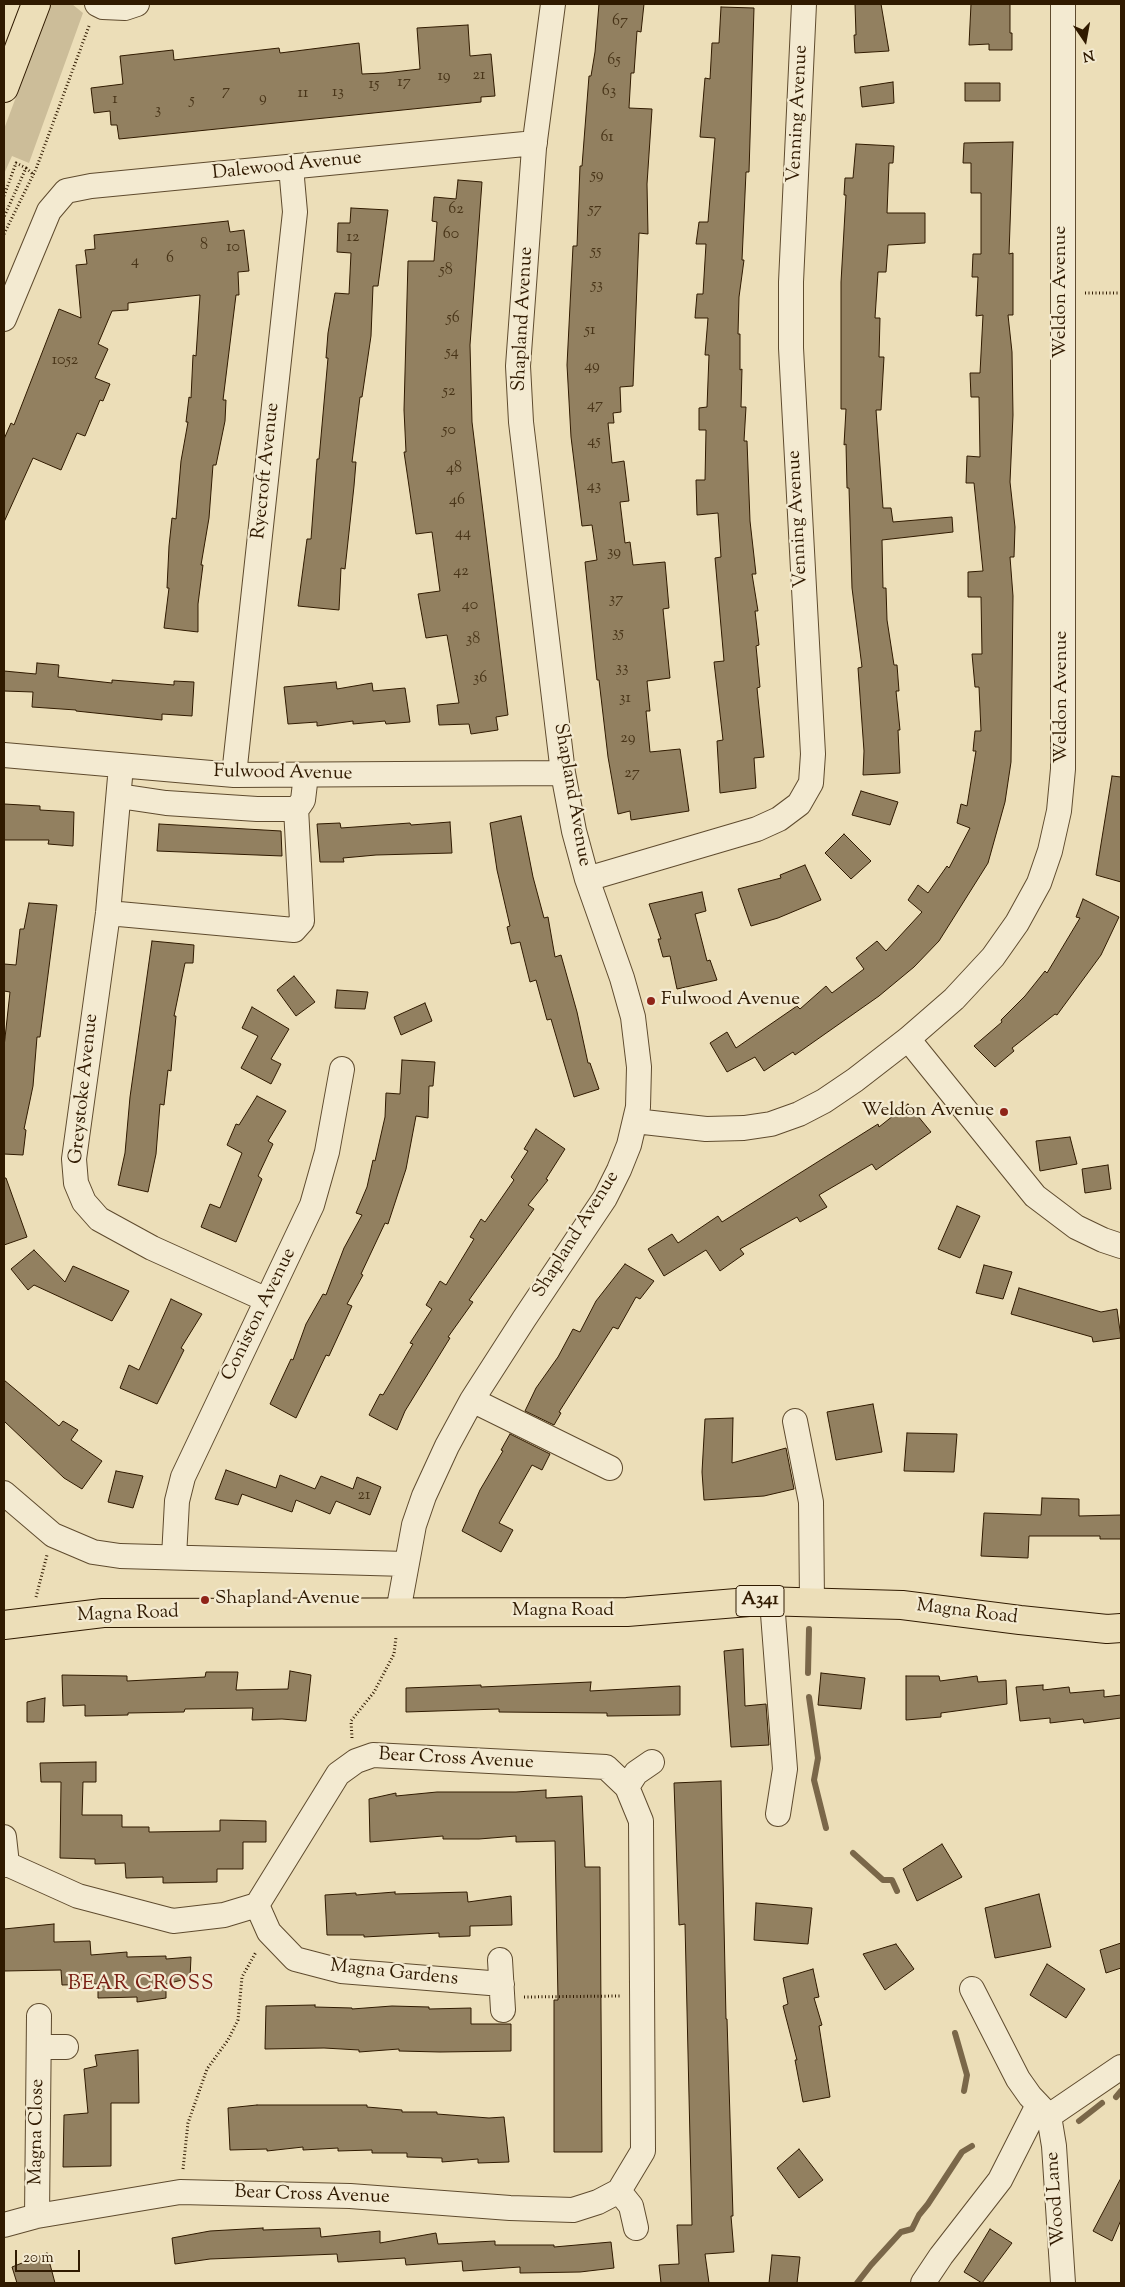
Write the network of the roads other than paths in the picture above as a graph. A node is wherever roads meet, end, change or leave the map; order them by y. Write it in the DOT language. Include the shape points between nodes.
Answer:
graph roads {
  1 [pos="36,4"];
  2 [pos="97,4"];
  3 [pos="137,4"];
  4 [pos="553,4"];
  5 [pos="804,4"];
  6 [pos="1063,4"];
  7 [pos="4,88"];
  8 [pos="535,143"];
  9 [pos="291,167"];
  10 [pos="4,319"];
  11 [pos="4,755"];
  12 [pos="121,766"];
  13 [pos="563,773"];
  14 [pos="234,775"];
  15 [pos="306,775"];
  16 [pos="119,796"];
  17 [pos="296,808"];
  18 [pos="587,880"];
  19 [pos="108,913"];
  20 [pos="908,1039"];
  21 [pos="342,1070"];
  22 [pos="635,1121"];
  23 [pos="1121,1246"];
  24 [pos="267,1300"];
  25 [pos="472,1400"];
  26 [pos="795,1421"];
  27 [pos="610,1468"];
  28 [pos="4,1493"];
  29 [pos="174,1557"];
  30 [pos="406,1564"];
  31 [pos="772,1601"];
  32 [pos="812,1602"];
  33 [pos="398,1612"];
  34 [pos="16,1623"];
  35 [pos="1121,1628"];
  36 [pos="652,1762"];
  37 [pos="627,1787"];
  38 [pos="778,1814"];
  39 [pos="4,1837"];
  40 [pos="6,1865"];
  41 [pos="257,1905"];
  42 [pos="500,1960"];
  43 [pos="972,1989"];
  44 [pos="40,2016"];
  45 [pos="40,2047"];
  46 [pos="66,2047"];
  47 [pos="1121,2067"];
  48 [pos="1043,2110"];
  49 [pos="619,2191"];
  50 [pos="37,2216"];
  51 [pos="4,2225"];
  52 [pos="636,2228"];
  53 [pos="923,2283"];
  54 [pos="1063,2283"];
  1 -- 7 [label="main road"];
  2 -- 3 [label="street" via="125,8"];
  4 -- 8 [label="street, Shapland Avenue"];
  5 -- 18 [label="street, Venning Avenue" via="790,348 813,754 811,783 799,804 779,819 756,829"];
  6 -- 20 [label="street, Weldon Avenue" via="1063,769 1059,811 1039,883 1017,923 993,957 954,999"];
  8 -- 9 [label="street, Dalewood Avenue"];
  8 -- 13 [label="street, Shapland Avenue" via="518,366 521,422"];
  9 -- 10 [label="street, Dalewood Avenue" via="78,187 66,191 49,211"];
  9 -- 14 [label="street, Ryecroft Avenue" via="295,212"];
  11 -- 12 [label="street, Fulwood Avenue"];
  12 -- 14 [label="street, Fulwood Avenue"];
  12 -- 16 [label="street, Greystoke Avenue"];
  13 -- 15 [label="street, Fulwood Avenue"];
  13 -- 18 [label="street, Shapland Avenue"];
  14 -- 15 [label="street, Fulwood Avenue"];
  15 -- 17 [label="street" via="303,800"];
  16 -- 17 [label="street" via="257,810"];
  16 -- 19 [label="street, Greystoke Avenue"];
  17 -- 19 [label="street" via="302,922 294,930"];
  18 -- 22 [label="street, Shapland Avenue" via="633,1017 639,1067"];
  19 -- 24 [label="street, Greystoke Avenue" via="74,1160 76,1183 99,1219 122,1233"];
  20 -- 22 [label="street, Weldon Avenue" via="824,1100 771,1124 706,1129"];
  20 -- 23 [label="street" via="1035,1196 1076,1227"];
  21 -- 24 [label="street, Coniston Avenue" via="327,1152 312,1205"];
  22 -- 25 [label="street, Shapland Avenue" via="619,1170 605,1198"];
  24 -- 29 [label="street, Coniston Avenue" via="183,1477 177,1501"];
  25 -- 27 [label="street"];
  25 -- 30 [label="street, Shapland Avenue" via="424,1496"];
  26 -- 32 [label="street" via="811,1502"];
  28 -- 29 [label="street" via="53,1535 93,1552"];
  29 -- 30 [label="street"];
  30 -- 33 [label="street, Shapland Avenue"];
  31 -- 32 [label="main road, Magna Road / A341"];
  31 -- 33 [label="main road, Magna Road / A341" via="626,1612"];
  31 -- 38 [label="street" via="785,1769"];
  32 -- 35 [label="main road, Magna Road / A341" via="902,1605"];
  33 -- 34 [label="main road, Magna Road / A341" via="103,1613"];
  36 -- 37 [label="street" via="636,1773"];
  37 -- 41 [label="street, Bear Cross Avenue" via="606,1767 373,1755 356,1761 338,1774"];
  37 -- 49 [label="street, Bear Cross Avenue" via="641,1821 642,2151"];
  39 -- 40 [label="street"];
  40 -- 41 [label="street" via="78,1896 172,1921 224,1915"];
  41 -- 42 [label="street, Magna Gardens" via="269,1932 295,1959 341,1971 503,1997"];
  43 -- 48 [label="street, Wood Lane" via="1018,2079"];
  44 -- 45 [label="street, Magna Close"];
  45 -- 46 [label="street"];
  45 -- 50 [label="street, Magna Close"];
  47 -- 48 [label="street"];
  48 -- 53 [label="street" via="1000,2180"];
  48 -- 54 [label="street, Wood Lane" via="1054,2146"];
  49 -- 50 [label="street, Bear Cross Avenue" via="573,2210 350,2196 180,2192"];
  49 -- 52 [label="street" via="631,2206"];
  50 -- 51 [label="street, Bear Cross Avenue"];
}
